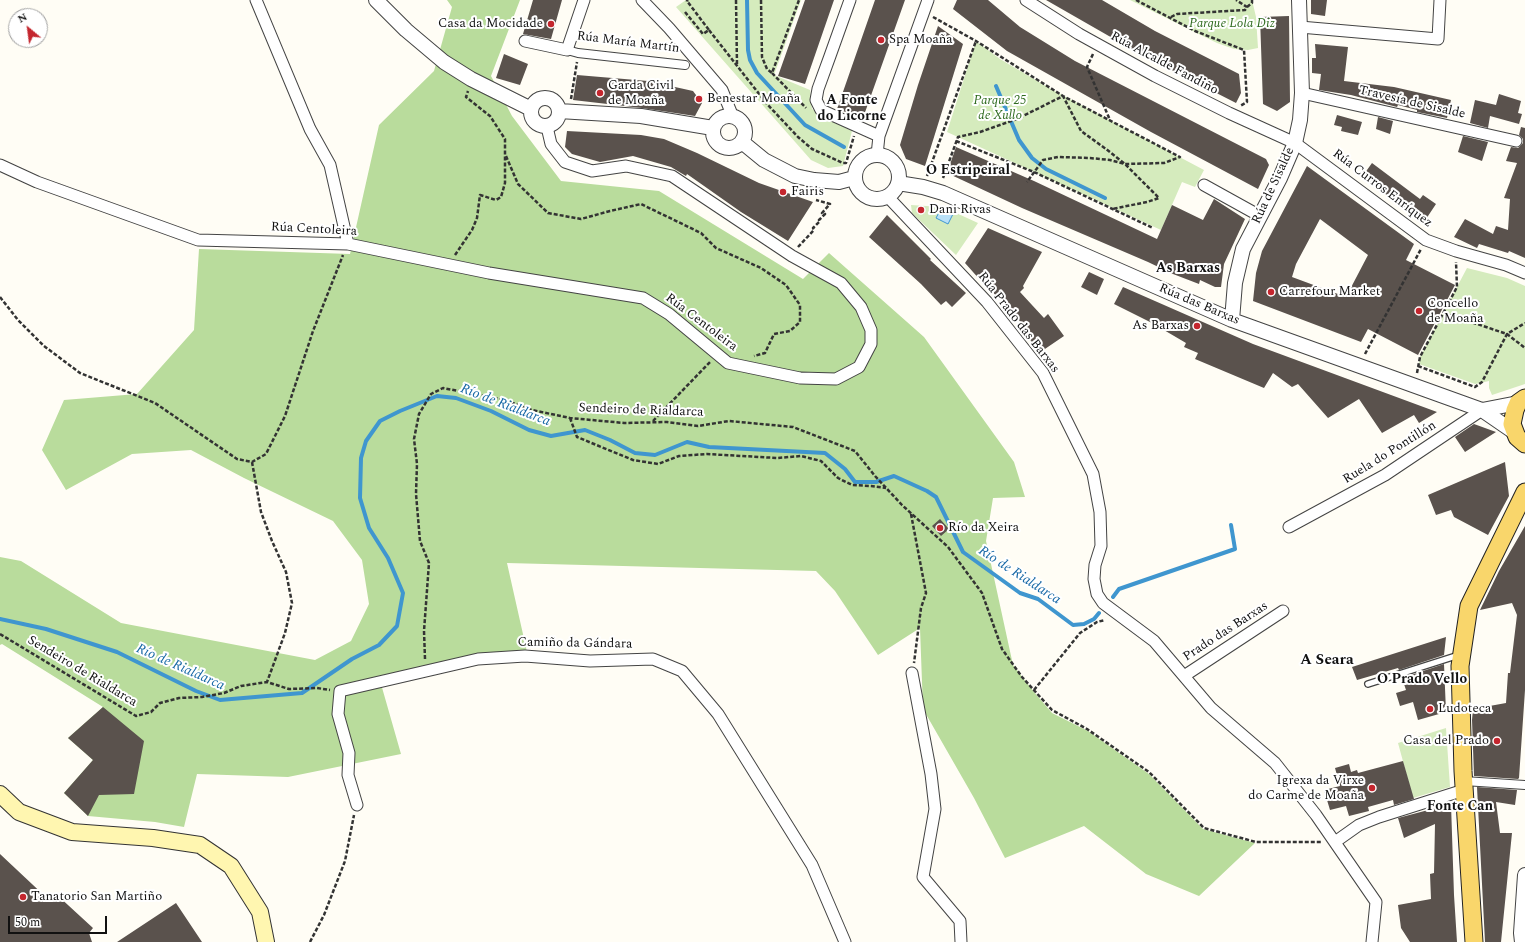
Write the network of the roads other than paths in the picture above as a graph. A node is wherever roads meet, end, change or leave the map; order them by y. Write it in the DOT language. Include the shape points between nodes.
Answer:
graph roads {
  1 [pos="256,0"];
  2 [pos="376,0"];
  3 [pos="584,0"];
  4 [pos="642,0"];
  5 [pos="850,0"];
  6 [pos="928,0"];
  7 [pos="1026,0"];
  8 [pos="1299,0"];
  9 [pos="1440,0"];
  10 [pos="1300,27"];
  11 [pos="525,41"];
  12 [pos="573,51"];
  13 [pos="685,64"];
  14 [pos="1302,92"];
  15 [pos="531,109"];
  16 [pos="564,111"];
  17 [pos="733,117"];
  18 [pos="547,127"];
  19 [pos="713,128"];
  20 [pos="879,136"];
  21 [pos="1516,141"];
  22 [pos="742,142"];
  23 [pos="1295,143"];
  24 [pos="877,155"];
  25 [pos="0,165"];
  26 [pos="854,178"];
  27 [pos="898,183"];
  28 [pos="1204,185"];
  29 [pos="888,197"];
  30 [pos="1260,216"];
  31 [pos="348,244"];
  32 [pos="1525,273"];
  33 [pos="1232,320"];
  34 [pos="1522,401"];
  35 [pos="1482,410"];
  36 [pos="1520,439"];
  37 [pos="1525,458"];
  38 [pos="1525,492"];
  39 [pos="1289,527"];
  40 [pos="1283,611"];
  41 [pos="1461,655"];
  42 [pos="912,673"];
  43 [pos="1184,676"];
  44 [pos="1368,684"];
  45 [pos="1525,785"];
  46 [pos="1464,786"];
  47 [pos="0,794"];
  48 [pos="357,805"];
  49 [pos="1335,842"];
  50 [pos="1525,875"];
  51 [pos="1523,941"];
  52 [pos="266,942"];
  53 [pos="846,942"];
  54 [pos="962,942"];
  55 [pos="1372,942"];
  56 [pos="1474,942"];
  1 -- 31 [label="street" via="310,129 330,165"];
  2 -- 15 [label="street" via="444,62 471,79"];
  3 -- 12 [label="street, Rúa María Martín"];
  4 -- 17 [label="street" via="722,90"];
  5 -- 20 [label="street" via="816,100 821,110"];
  6 -- 20 [label="street"];
  7 -- 23 [label="street, Rúa Alcalde Fandiño" via="1156,76"];
  8 -- 10 [label="street, Rúa de Sisalde"];
  9 -- 10 [label="street" via="1438,39"];
  10 -- 14 [label="street, Rúa de Sisalde"];
  11 -- 12 [label="street, Rúa María Martín"];
  12 -- 13 [label="street, Rúa María Martín"];
  14 -- 21 [label="street, Travesía de Sisalde"];
  14 -- 23 [label="street, Rúa de Sisalde"];
  15 -- 16 [label="street" via="535,102 542,98 550,99"];
  15 -- 18 [label="street" via="532,118 538,125"];
  16 -- 18 [label="street" via="554,124"];
  16 -- 19 [label="street" via="641,116"];
  17 -- 19 [label="street" via="728,116 719,120"];
  17 -- 22 [label="street" via="744,127"];
  18 -- 31 [label="street, Rúa Centoleira" via="551,144 565,162 592,171 626,166 672,176 792,256 841,284 861,307 871,330 871,344 859,367 836,379 800,378 728,363 669,314 643,298 489,273"];
  19 -- 22 [label="street" via="716,142 724,148 734,148"];
  20 -- 24 [label="street"];
  22 -- 26 [label="street" via="764,160 795,176 839,182"];
  23 -- 30 [label="street, Rúa de Sisalde"];
  23 -- 32 [label="street, Rúa Curros Enríquez" via="1426,240"];
  24 -- 26 [label="street" via="864,159 859,164"];
  24 -- 27 [label="street" via="892,161 897,167"];
  25 -- 31 [label="street, Rúa Centoleira" via="36,182 198,240"];
  26 -- 29 [label="street" via="860,192 866,197"];
  27 -- 29 [label="street"];
  27 -- 33 [label="street, Rúa das Barxas" via="943,193"];
  28 -- 30 [label="street"];
  29 -- 43 [label="street, Rúa Prado das Barxas" via="987,302 1043,373 1094,474 1100,512 1101,546 1095,565 1097,594 1103,603 1154,641"];
  30 -- 33 [label="street, Rúa de Sisalde" via="1243,250 1235,283"];
  33 -- 35 [label="street, Rúa das Barxas"];
  34 -- 35 [label="street"];
  34 -- 36 [label="main road" via="1512,417 1512,424"];
  35 -- 36 [label="street, Rúa das Barxas"];
  35 -- 39 [label="street, Ruela do Pontillón" via="1385,476"];
  36 -- 37 [label="main road"];
  38 -- 41 [label="main road" via="1469,606"];
  40 -- 43 [label="street, Prado das Barxas"];
  41 -- 44 [label="lane"];
  41 -- 46 [label="main road"];
  42 -- 54 [label="street" via="935,809 923,877 960,921"];
  43 -- 49 [label="street, Rúa Prado das Barxas" via="1211,708 1275,762"];
  45 -- 46 [label="street"];
  46 -- 49 [label="street" via="1359,825"];
  46 -- 56 [label="main road"];
  47 -- 52 [label="main road" via="19,812 72,832 153,838 200,845 231,866 260,912"];
  48 -- 53 [label="street, Camiño da Gándara" via="348,775 349,753 338,714 340,691 478,659 525,656 590,661 653,659 682,671 718,714 812,865"];
  49 -- 55 [label="street, Rúa Prado das Barxas" via="1376,902"];
  50 -- 51 [label="street" via="1521,933"];
}
